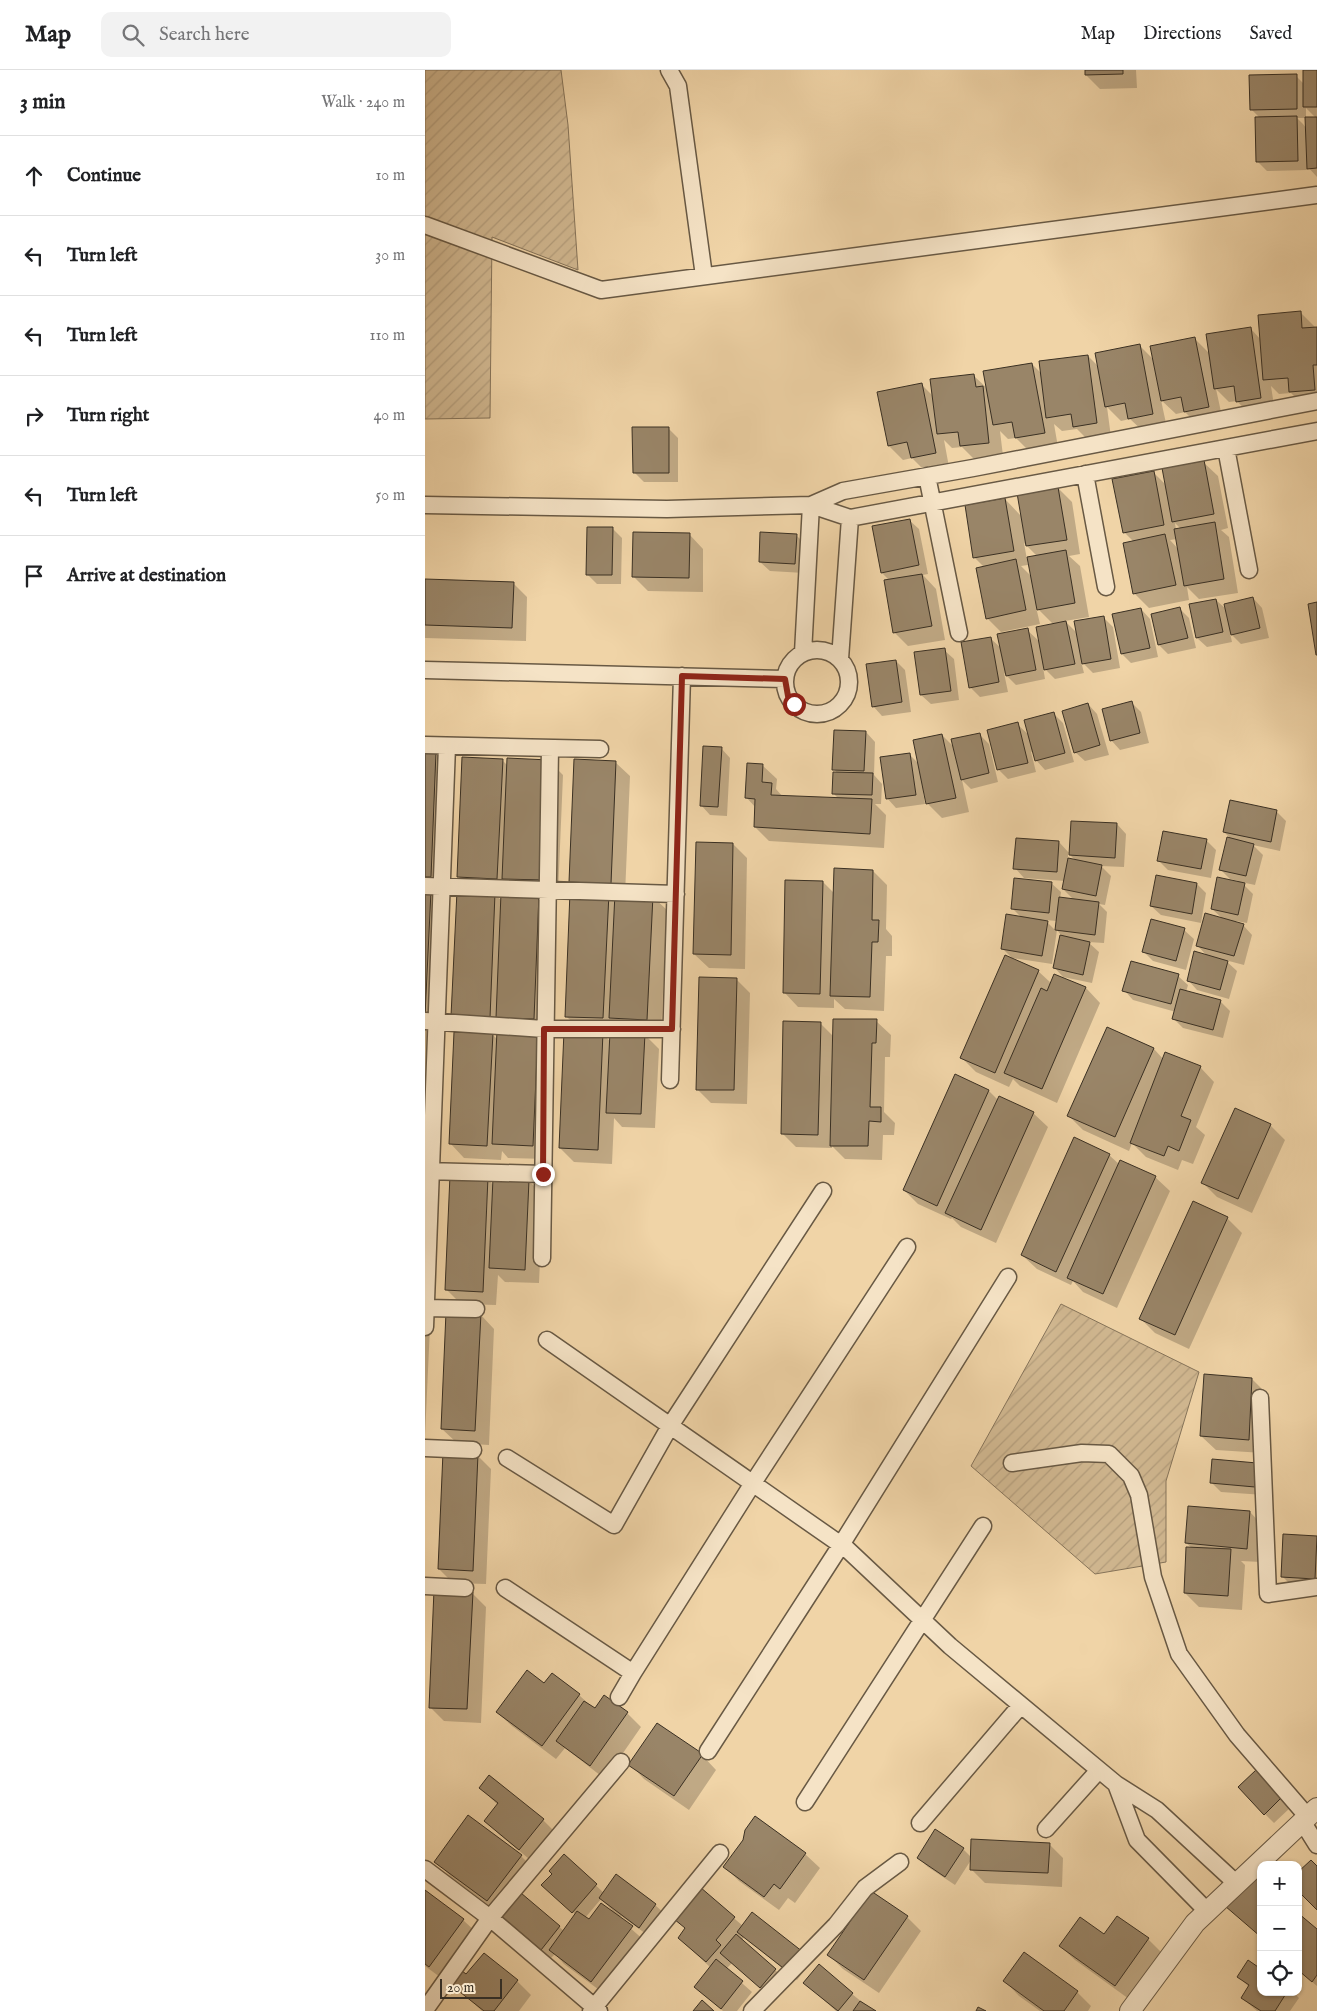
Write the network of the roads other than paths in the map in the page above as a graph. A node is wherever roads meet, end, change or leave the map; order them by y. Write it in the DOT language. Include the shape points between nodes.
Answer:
graph roads {
  1 [pos="669,70"];
  2 [pos="1317,195"];
  3 [pos="425,225"];
  4 [pos="704,276"];
  5 [pos="1317,401"];
  6 [pos="1317,431"];
  7 [pos="1226,448"];
  8 [pos="1085,474"];
  9 [pos="927,476"];
  10 [pos="933,504"];
  11 [pos="425,505"];
  12 [pos="811,505"];
  13 [pos="850,518"];
  14 [pos="1249,570"];
  15 [pos="1107,587"];
  16 [pos="959,633"];
  17 [pos="803,653"];
  18 [pos="840,659"];
  19 [pos="425,670"];
  20 [pos="682,676"];
  21 [pos="785,679"];
  22 [pos="425,745"];
  23 [pos="447,746"];
  24 [pos="550,748"];
  25 [pos="600,749"];
  26 [pos="425,886"];
  27 [pos="441,887"];
  28 [pos="547,890"];
  29 [pos="676,894"];
  30 [pos="431,1021"];
  31 [pos="544,1029"];
  32 [pos="672,1029"];
  33 [pos="670,1080"];
  34 [pos="428,1171"];
  35 [pos="543,1174"];
  36 [pos="823,1190"];
  37 [pos="907,1247"];
  38 [pos="542,1258"];
  39 [pos="1008,1277"];
  40 [pos="425,1308"];
  41 [pos="476,1309"];
  42 [pos="425,1327"];
  43 [pos="547,1340"];
  44 [pos="1260,1398"];
  45 [pos="670,1426"];
  46 [pos="425,1448"];
  47 [pos="473,1450"];
  48 [pos="507,1458"];
  49 [pos="1012,1463"];
  50 [pos="753,1484"];
  51 [pos="983,1526"];
  52 [pos="841,1546"];
  53 [pos="425,1586"];
  54 [pos="1317,1587"];
  55 [pos="465,1588"];
  56 [pos="505,1588"];
  57 [pos="922,1620"];
  58 [pos="633,1673"];
  59 [pos="619,1697"];
  60 [pos="1021,1705"];
  61 [pos="708,1750"];
  62 [pos="621,1762"];
  63 [pos="1099,1770"];
  64 [pos="1116,1784"];
  65 [pos="805,1802"];
  66 [pos="1309,1815"];
  67 [pos="920,1823"];
  68 [pos="1046,1830"];
  69 [pos="1317,1845"];
  70 [pos="720,1853"];
  71 [pos="900,1862"];
  72 [pos="425,1869"];
  73 [pos="1237,1884"];
  74 [pos="1208,1912"];
  75 [pos="490,1918"];
  76 [pos="425,2010"];
  77 [pos="595,2010"];
  78 [pos="752,2011"];
  79 [pos="1130,2011"];
  1 -- 4 [label="street" via="678,86"];
  2 -- 4 [label="street"];
  3 -- 4 [label="street" via="601,290"];
  5 -- 9 [label="street"];
  6 -- 7 [label="street"];
  7 -- 8 [label="street"];
  7 -- 14 [label="street"];
  8 -- 10 [label="street"];
  8 -- 15 [label="street"];
  9 -- 10 [label="street"];
  9 -- 12 [label="street" via="843,491"];
  10 -- 13 [label="street"];
  10 -- 16 [label="street"];
  11 -- 12 [label="street" via="667,509"];
  12 -- 13 [label="street"];
  12 -- 17 [label="street"];
  13 -- 18 [label="street"];
  17 -- 18 [label="street" via="823,650"];
  17 -- 21 [label="street" via="794,658"];
  18 -- 21 [label="street" via="846,668 848,688 839,705 830,711 821,714 802,710 788,696"];
  19 -- 20 [label="street"];
  20 -- 21 [label="street"];
  20 -- 29 [label="street"];
  22 -- 23 [label="street"];
  23 -- 24 [label="street"];
  23 -- 27 [label="street"];
  24 -- 25 [label="street"];
  24 -- 28 [label="street"];
  26 -- 27 [label="street"];
  27 -- 28 [label="street"];
  27 -- 30 [label="street"];
  28 -- 29 [label="street"];
  28 -- 31 [label="street"];
  29 -- 32 [label="street"];
  30 -- 31 [label="street"];
  30 -- 34 [label="street"];
  31 -- 32 [label="street"];
  31 -- 35 [label="street"];
  32 -- 33 [label="street"];
  34 -- 35 [label="street"];
  34 -- 40 [label="street"];
  35 -- 38 [label="street"];
  36 -- 45 [label="street"];
  37 -- 50 [label="street"];
  39 -- 52 [label="street"];
  40 -- 41 [label="street"];
  40 -- 42 [label="street"];
  43 -- 45 [label="street"];
  44 -- 54 [label="street" via="1268,1594"];
  45 -- 48 [label="street" via="614,1524"];
  45 -- 50 [label="street"];
  46 -- 47 [label="street"];
  49 -- 66 [label="street" via="1083,1453 1109,1454 1131,1476 1139,1495 1153,1577 1179,1654 1237,1735"];
  50 -- 52 [label="street"];
  50 -- 58 [label="street"];
  51 -- 57 [label="street"];
  52 -- 57 [label="street"];
  52 -- 61 [label="street"];
  53 -- 55 [label="street"];
  56 -- 58 [label="street"];
  57 -- 60 [label="street"];
  57 -- 65 [label="street"];
  58 -- 59 [label="street"];
  60 -- 63 [label="street"];
  60 -- 67 [label="street"];
  62 -- 75 [label="street"];
  63 -- 64 [label="street"];
  63 -- 68 [label="street"];
  64 -- 73 [label="street" via="1157,1810"];
  64 -- 74 [label="street" via="1137,1840"];
  66 -- 69 [label="street"];
  66 -- 73 [label="street"];
  70 -- 77 [label="street"];
  71 -- 78 [label="street" via="865,1888 836,1925"];
  72 -- 75 [label="street"];
  73 -- 74 [label="street"];
  74 -- 79 [label="street" via="1195,1923"];
  75 -- 76 [label="street"];
  75 -- 77 [label="street"];
}
